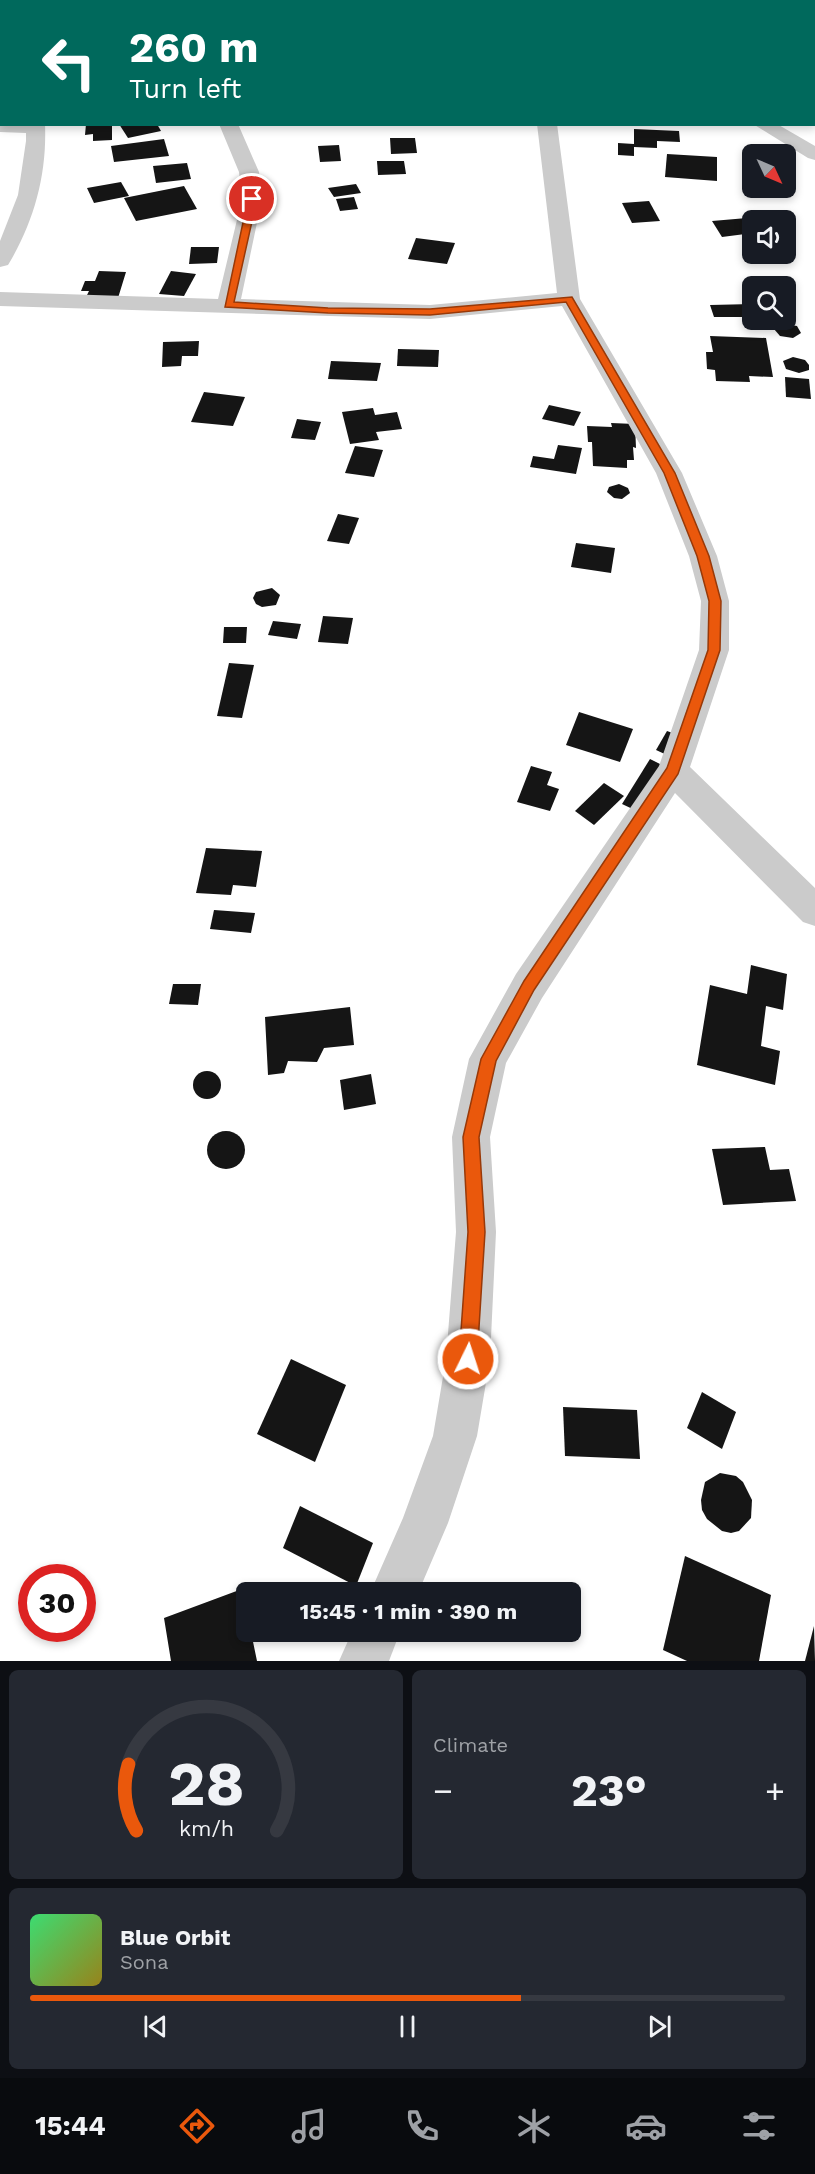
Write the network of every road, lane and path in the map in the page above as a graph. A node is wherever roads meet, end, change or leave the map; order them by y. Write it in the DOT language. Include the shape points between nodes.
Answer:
graph roads {
  1 [pos="0,126"];
  2 [pos="35,126"];
  3 [pos="229,126"];
  4 [pos="548,126"];
  5 [pos="766,126"];
  6 [pos="815,154"];
  7 [pos="0,260"];
  8 [pos="0,299"];
  9 [pos="569,299"];
  10 [pos="228,305"];
  11 [pos="673,770"];
  12 [pos="815,911"];
  13 [pos="399,1582"];
  14 [pos="372,1642"];
  15 [pos="364,1661"];
  1 -- 2 [label="street"];
  2 -- 7 [label="street" via="37,142 25,205 14,238"];
  3 -- 10 [label="street" via="249,172 252,199"];
  4 -- 9 [label="street"];
  5 -- 6 [label="street"];
  8 -- 10 [label="street"];
  9 -- 10 [label="street" via="430,312"];
  9 -- 11 [label="street" via="669,473 703,556 715,601 714,650"];
  11 -- 12 [label="street"];
  11 -- 13 [label="street" via="529,986 488,1059 471,1137 476,1232 468,1359 455,1436 425,1523"];
  14 -- 15 [label="street"];
}
